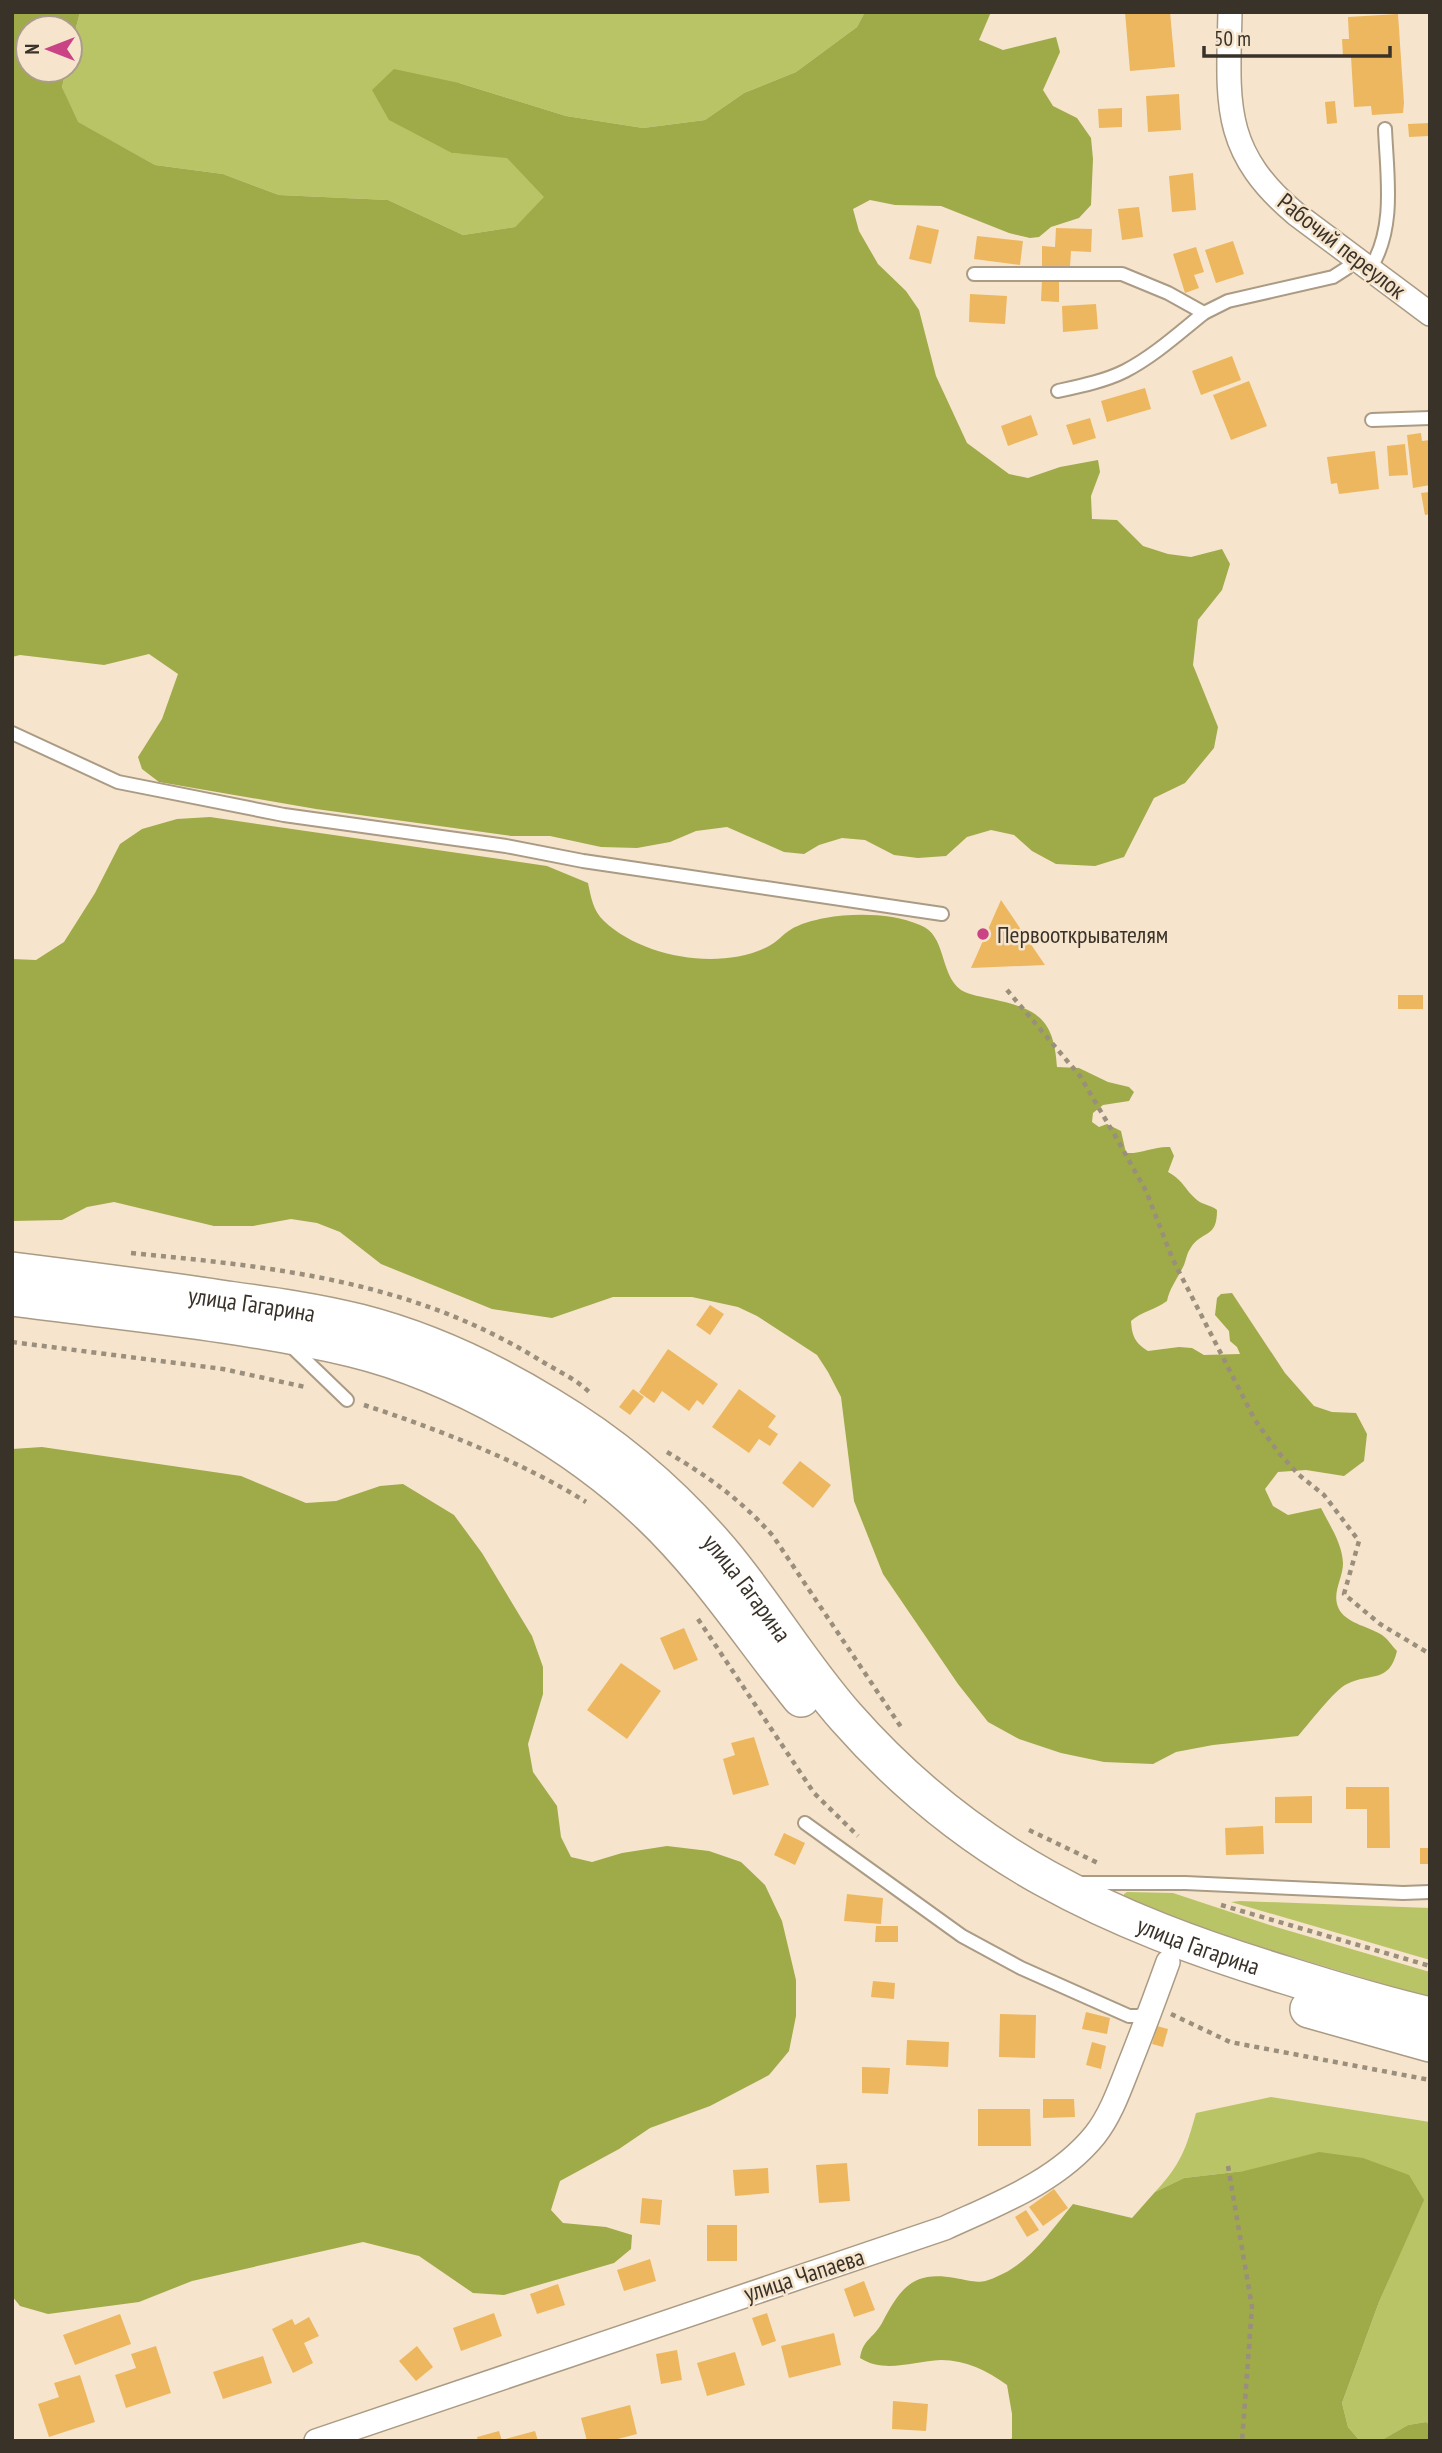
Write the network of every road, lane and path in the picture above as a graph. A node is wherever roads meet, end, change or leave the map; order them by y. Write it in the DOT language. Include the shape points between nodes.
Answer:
graph roads {
  1 [pos="1230,12"];
  2 [pos="1385,130"];
  3 [pos="1362,263"];
  4 [pos="974,274"];
  5 [pos="1203,313"];
  6 [pos="1430,314"];
  7 [pos="1058,391"];
  8 [pos="1430,418"];
  9 [pos="1372,420"];
  10 [pos="12,733"];
  11 [pos="942,914"];
  12 [pos="1007,990"];
  13 [pos="12,1271"];
  14 [pos="12,1297"];
  15 [pos="278,1333"];
  16 [pos="12,1342"];
  17 [pos="346,1400"];
  18 [pos="595,1508"];
  19 [pos="696,1616"];
  20 [pos="1430,1654"];
  21 [pos="805,1823"];
  22 [pos="867,1844"];
  23 [pos="1051,1882"];
  24 [pos="1430,1892"];
  25 [pos="1168,1962"];
  26 [pos="1151,2009"];
  27 [pos="1430,2016"];
  28 [pos="1430,2043"];
  29 [pos="1430,2080"];
  30 [pos="1228,2165"];
  31 [pos="316,2441"];
  32 [pos="1242,2441"];
  1 -- 3 [label="street, Рабочий переулок" via="1231,112 1245,156 1276,197"];
  2 -- 3 [label="lane" via="1385,235 1380,253"];
  3 -- 5 [label="lane" via="1332,277 1228,301"];
  3 -- 6 [label="street, Рабочий переулок"];
  4 -- 5 [label="lane" via="1122,274"];
  5 -- 7 [label="lane" via="1125,371"];
  8 -- 9 [label="lane"];
  10 -- 11 [label="lane" via="118,782 284,815"];
  12 -- 20 [label="path" via="1080,1076 1117,1139 1255,1420 1359,1541 1345,1594 1380,1624"];
  13 -- 23 [label="main road, улица Гагарина" via="360,1323 475,1365 548,1405 632,1464 688,1516 881,1756 953,1819"];
  14 -- 15 [label="main road, улица Гагарина"];
  15 -- 17 [label="lane"];
  15 -- 25 [label="main road, улица Гагарина" via="354,1349 467,1390 584,1460 674,1537 825,1729 906,1811 1030,1898 1099,1934"];
  16 -- 17 [label="path" via="223,1369"];
  17 -- 18 [label="path" via="402,1417 498,1457"];
  19 -- 22 [label="path" via="814,1793"];
  21 -- 26 [label="lane" via="962,1936 1129,2016"];
  23 -- 24 [label="lane"];
  23 -- 27 [label="main road, улица Гагарина" via="1177,1940"];
  25 -- 26 [label="street, улица Чапаева"];
  25 -- 28 [label="main road, улица Гагарина" via="1337,2018"];
  26 -- 29 [label="path" via="1230,2042"];
  26 -- 31 [label="street, улица Чапаева" via="1096,2134 1049,2176 1010,2198 945,2228"];
  30 -- 32 [label="path" via="1252,2307"];
}
